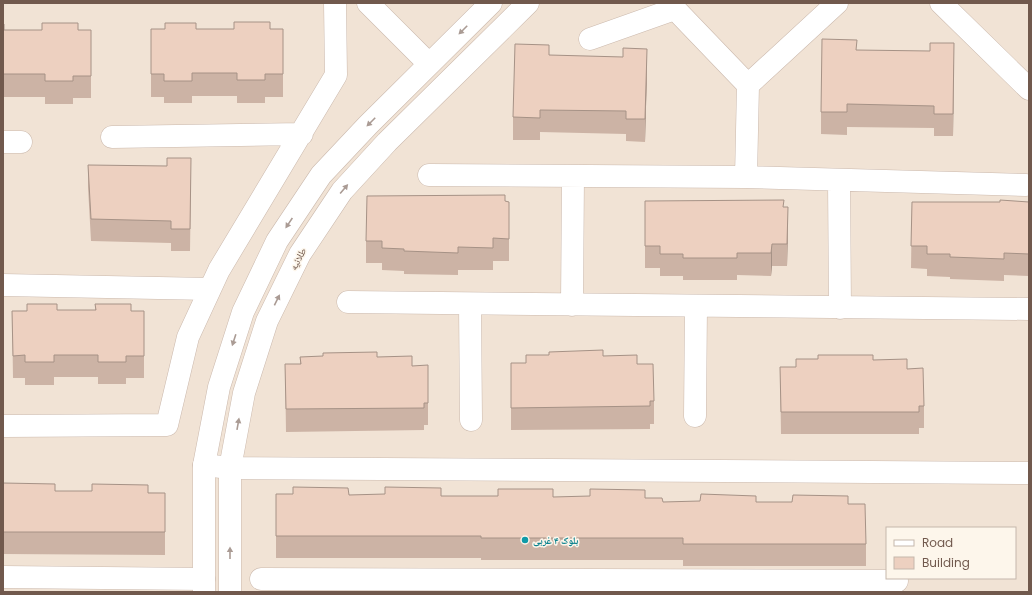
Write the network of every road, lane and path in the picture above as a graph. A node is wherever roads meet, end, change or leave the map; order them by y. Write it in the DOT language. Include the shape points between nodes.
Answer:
graph roads {
  1 [pos="335,3"];
  2 [pos="368,3"];
  3 [pos="491,3"];
  4 [pos="528,3"];
  5 [pos="837,3"];
  6 [pos="941,3"];
  7 [pos="590,40"];
  8 [pos="429,64"];
  9 [pos="447,83"];
  10 [pos="748,85"];
  11 [pos="1029,89"];
  12 [pos="302,134"];
  13 [pos="112,137"];
  14 [pos="429,175"];
  15 [pos="573,176"];
  16 [pos="746,177"];
  17 [pos="839,180"];
  18 [pos="1026,184"];
  19 [pos="3,285"];
  20 [pos="210,289"];
  21 [pos="348,302"];
  22 [pos="470,304"];
  23 [pos="572,305"];
  24 [pos="696,306"];
  25 [pos="840,308"];
  26 [pos="1029,309"];
  27 [pos="695,416"];
  28 [pos="471,420"];
  29 [pos="3,426"];
  30 [pos="204,465"];
  31 [pos="230,468"];
  32 [pos="1029,472"];
  33 [pos="3,577"];
  34 [pos="261,579"];
  35 [pos="897,582"];
  36 [pos="204,586"];
  37 [pos="503,586"];
  38 [pos="230,592"];
  1 -- 12 [label="street" via="336,75"];
  2 -- 8 [label="street"];
  3 -- 8 [label="street, one-way"];
  4 -- 9 [label="street, طلائیه"];
  5 -- 10 [label="street"];
  6 -- 11 [label="street"];
  7 -- 10 [label="street" via="675,9"];
  8 -- 9 [label="street"];
  8 -- 30 [label="street, one-way" via="321,175 277,241 243,312 219,387"];
  31 -- 9 [label="street, طلائیه, one-way" via="244,393 267,321 300,254 342,191"];
  10 -- 16 [label="street"];
  12 -- 13 [label="street"];
  12 -- 20 [label="street"];
  14 -- 15 [label="street"];
  15 -- 16 [label="street"];
  15 -- 23 [label="street"];
  16 -- 17 [label="street"];
  17 -- 18 [label="street"];
  17 -- 25 [label="street"];
  19 -- 20 [label="street"];
  20 -- 29 [label="street" via="188,337 167,425"];
  21 -- 22 [label="street"];
  22 -- 23 [label="street"];
  22 -- 28 [label="street"];
  23 -- 24 [label="street"];
  24 -- 25 [label="street"];
  24 -- 27 [label="street"];
  25 -- 26 [label="street"];
  30 -- 31 [label="street"];
  30 -- 36 [label="street"];
  31 -- 32 [label="street"];
  38 -- 31 [label="street, طلائیه, one-way"];
  33 -- 36 [label="street"];
  34 -- 37 [label="street"];
  35 -- 37 [label="street"];
}
